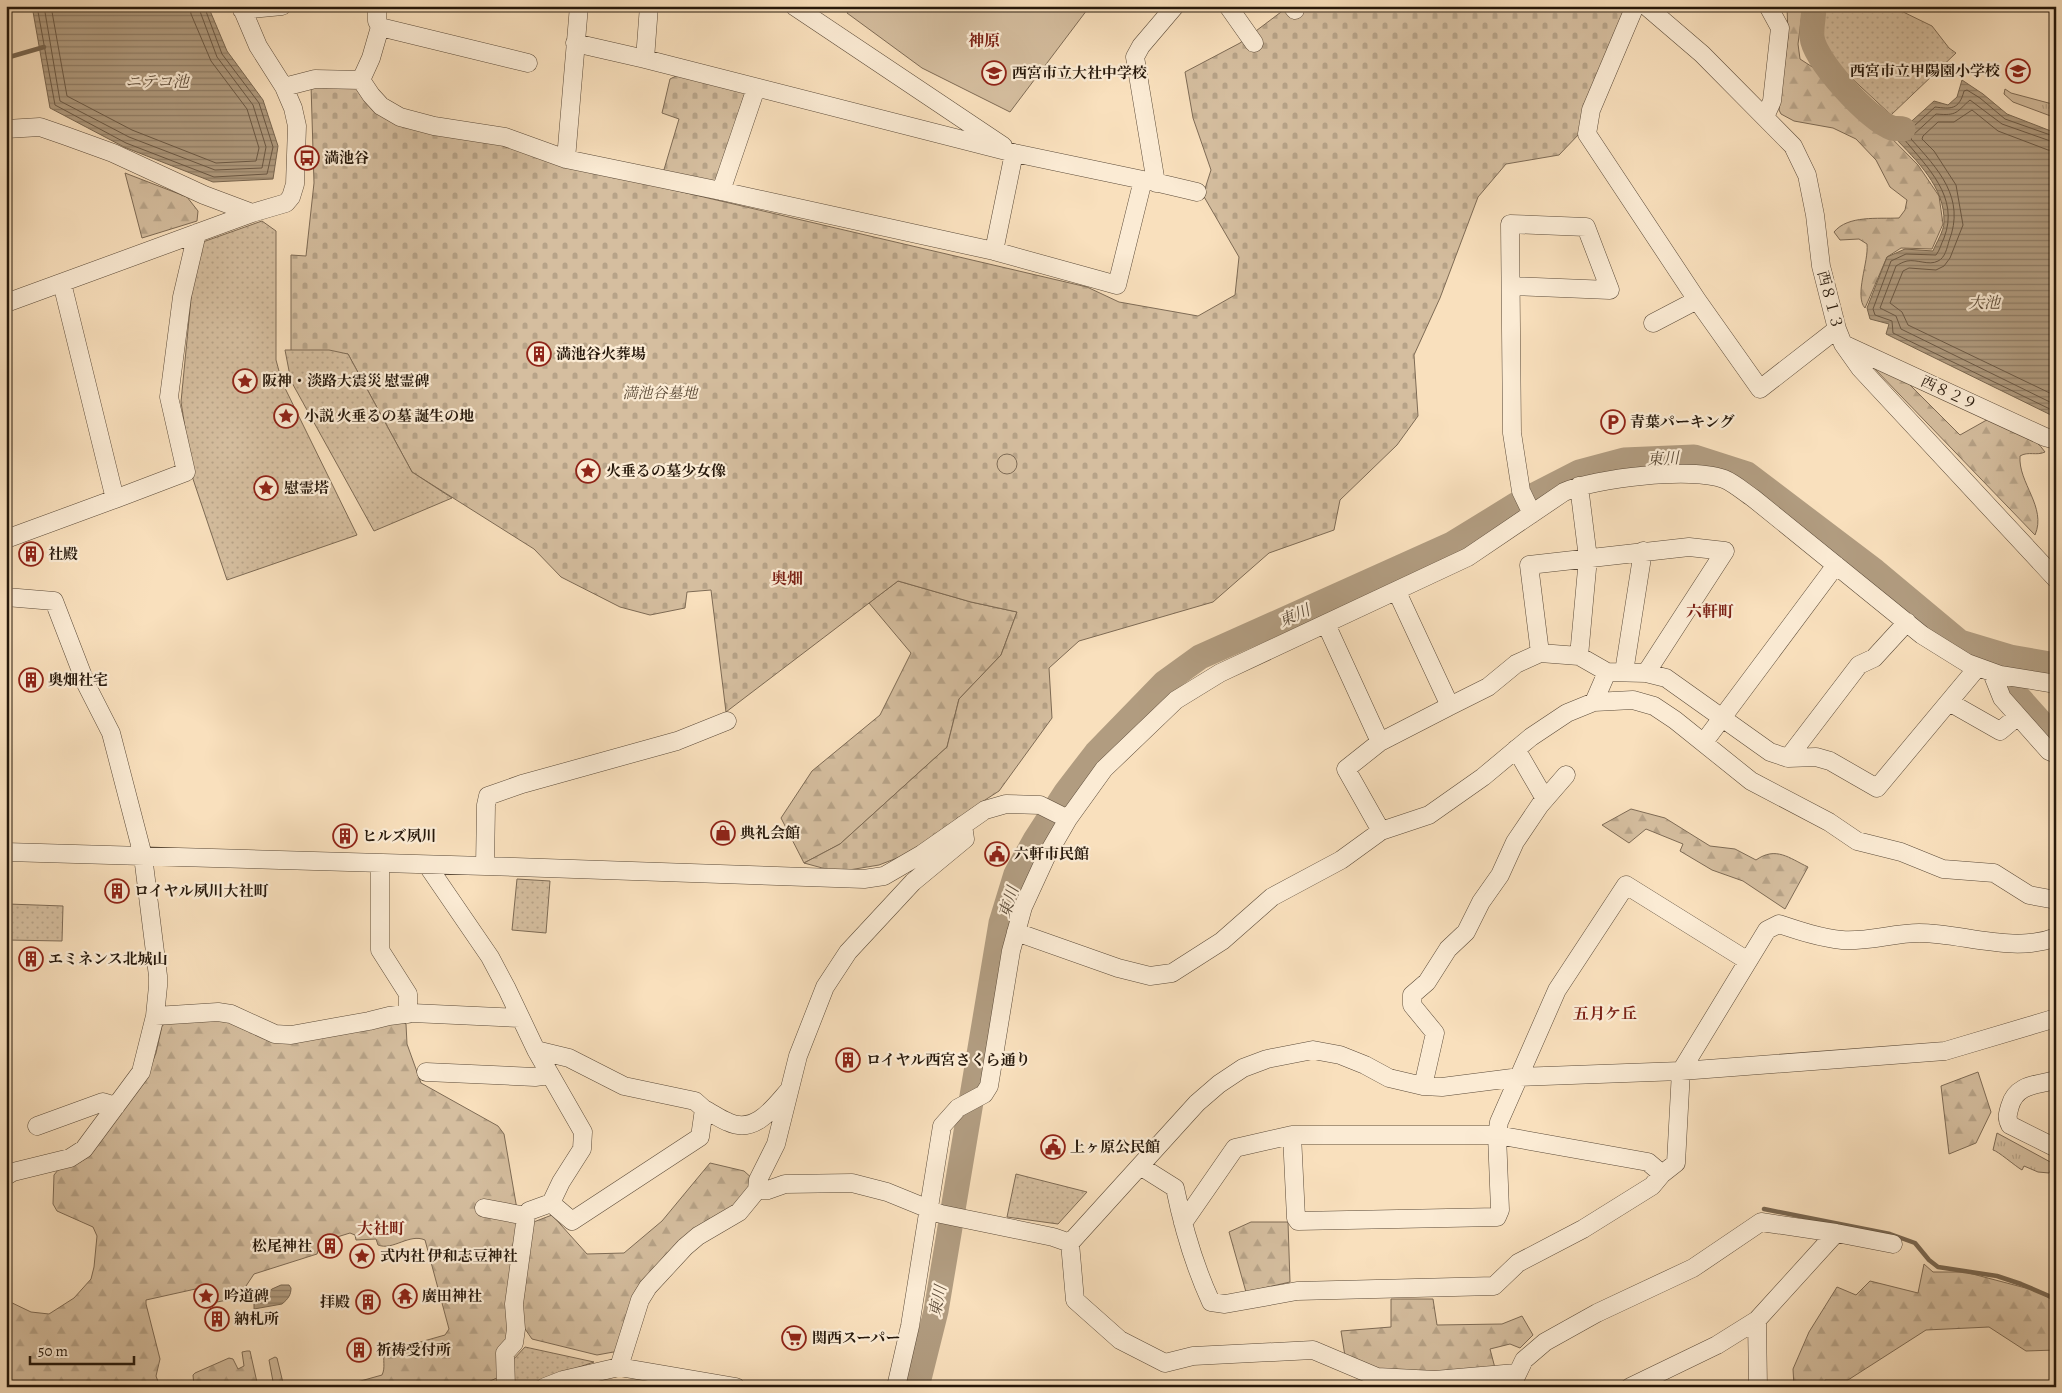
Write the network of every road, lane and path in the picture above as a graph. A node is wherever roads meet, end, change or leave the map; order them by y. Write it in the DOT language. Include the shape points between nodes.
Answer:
graph roads {
  1 [pos="282,6"];
  2 [pos="377,6"];
  3 [pos="579,6"];
  4 [pos="649,6"];
  5 [pos="1175,6"];
  6 [pos="1228,6"];
  7 [pos="1635,6"];
  8 [pos="1646,6"];
  9 [pos="1768,6"];
  10 [pos="798,7"];
  11 [pos="242,8"];
  12 [pos="380,27"];
  13 [pos="575,43"];
  14 [pos="1254,43"];
  15 [pos="644,59"];
  16 [pos="528,63"];
  17 [pos="361,80"];
  18 [pos="284,87"];
  19 [pos="756,88"];
  20 [pos="1765,117"];
  21 [pos="6,129"];
  22 [pos="1014,153"];
  23 [pos="566,159"];
  24 [pos="1150,181"];
  25 [pos="721,191"];
  26 [pos="1197,192"];
  27 [pos="252,213"];
  28 [pos="197,233"];
  29 [pos="994,252"];
  30 [pos="62,283"];
  31 [pos="1511,286"];
  32 [pos="1696,300"];
  33 [pos="6,303"];
  34 [pos="1653,323"];
  35 [pos="1840,336"];
  36 [pos="2056,440"];
  37 [pos="1579,486"];
  38 [pos="115,499"];
  39 [pos="1532,514"];
  40 [pos="6,539"];
  41 [pos="1643,551"];
  42 [pos="1588,558"];
  43 [pos="1836,565"];
  44 [pos="2056,580"];
  45 [pos="1397,592"];
  46 [pos="6,597"];
  47 [pos="1907,622"];
  48 [pos="1326,624"];
  49 [pos="1540,653"];
  50 [pos="1580,656"];
  51 [pos="1616,672"];
  52 [pos="1646,673"];
  53 [pos="1998,674"];
  54 [pos="2056,684"];
  55 [pos="1594,702"];
  56 [pos="1949,702"];
  57 [pos="1450,706"];
  58 [pos="2018,716"];
  59 [pos="1721,719"];
  60 [pos="727,722"];
  61 [pos="1380,742"];
  62 [pos="1704,742"];
  63 [pos="1516,749"];
  64 [pos="2056,754"];
  65 [pos="1788,758"];
  66 [pos="1566,775"];
  67 [pos="1545,799"];
  68 [pos="1057,813"];
  69 [pos="963,825"];
  70 [pos="1381,831"];
  71 [pos="6,852"];
  72 [pos="143,856"];
  73 [pos="380,863"];
  74 [pos="427,865"];
  75 [pos="485,866"];
  76 [pos="2056,900"];
  77 [pos="1016,932"];
  78 [pos="2056,937"];
  79 [pos="1748,961"];
  80 [pos="408,1014"];
  81 [pos="155,1016"];
  82 [pos="520,1018"];
  83 [pos="2056,1018"];
  84 [pos="536,1050"];
  85 [pos="1681,1071"];
  86 [pos="426,1072"];
  87 [pos="550,1075"];
  88 [pos="1520,1078"];
  89 [pos="2056,1080"];
  90 [pos="1423,1086"];
  91 [pos="790,1089"];
  92 [pos="116,1106"];
  93 [pos="704,1108"];
  94 [pos="37,1126"];
  95 [pos="1497,1134"];
  96 [pos="1292,1135"];
  97 [pos="2056,1148"];
  98 [pos="1140,1166"];
  99 [pos="1662,1174"];
  100 [pos="6,1176"];
  101 [pos="757,1190"];
  102 [pos="551,1203"];
  103 [pos="484,1208"];
  104 [pos="943,1213"];
  105 [pos="526,1216"];
  106 [pos="1182,1223"];
  107 [pos="1836,1234"];
  108 [pos="1070,1243"];
  109 [pos="1893,1244"];
  110 [pos="1757,1320"];
  111 [pos="619,1367"];
  112 [pos="1514,1380"];
  113 [pos="1633,1386"];
  114 [pos="506,1387"];
  115 [pos="545,1387"];
  116 [pos="736,1387"];
  117 [pos="896,1387"];
  118 [pos="1758,1387"];
  1 -- 11 [label="street"];
  2 -- 12 [label="street"];
  3 -- 13 [label="street"];
  4 -- 15 [label="street"];
  5 -- 24 [label="street" via="1135,57"];
  6 -- 14 [label="street"];
  7 -- 32 [label="street" via="1591,110 1588,134"];
  8 -- 20 [label="street, 西８１３" via="1702,54"];
  9 -- 20 [label="street" via="1780,28 1772,101"];
  10 -- 22 [label="street"];
  11 -- 18 [label="street" via="258,46"];
  12 -- 16 [label="street"];
  12 -- 17 [label="street" via="372,58"];
  13 -- 15 [label="street"];
  13 -- 23 [label="street"];
  15 -- 19 [label="street"];
  17 -- 18 [label="street" via="315,78"];
  17 -- 23 [label="street" via="381,106 400,117 505,137"];
  18 -- 27 [label="street" via="294,108 297,126 295,184 286,203"];
  19 -- 22 [label="street"];
  19 -- 25 [label="street"];
  20 -- 35 [label="street, 西８１３" via="1792,146 1807,175 1821,266"];
  21 -- 27 [label="street" via="40,128 66,136"];
  22 -- 24 [label="street"];
  22 -- 29 [label="street"];
  23 -- 25 [label="street"];
  24 -- 26 [label="street"];
  24 -- 29 [label="street" via="1117,285"];
  25 -- 29 [label="street"];
  27 -- 28 [label="street"];
  28 -- 30 [label="street"];
  28 -- 38 [label="street" via="182,297 169,397 186,472"];
  30 -- 33 [label="street"];
  30 -- 38 [label="street"];
  31 -- 31 [label="street" via="1510,224 1586,228 1610,290"];
  31 -- 39 [label="street" via="1512,433 1521,491"];
  32 -- 34 [label="street"];
  32 -- 35 [label="street" via="1760,388"];
  35 -- 36 [label="street, 西８２９"];
  35 -- 44 [label="street, 西８１３" via="1860,368"];
  37 -- 39 [label="street" via="1564,492"];
  37 -- 42 [label="street"];
  37 -- 43 [label="street" via="1672,473 1700,474 1724,480 1753,498"];
  38 -- 40 [label="street"];
  39 -- 45 [label="street" via="1468,557"];
  41 -- 42 [label="street"];
  41 -- 51 [label="street"];
  41 -- 52 [label="street" via="1689,547 1725,551"];
  42 -- 49 [label="street" via="1528,565"];
  42 -- 50 [label="street"];
  43 -- 47 [label="street"];
  43 -- 59 [label="street"];
  45 -- 48 [label="street"];
  45 -- 57 [label="street"];
  46 -- 72 [label="street" via="54,601 86,684 111,733"];
  47 -- 53 [label="street" via="1967,663"];
  47 -- 65 [label="street" via="1874,658 1859,665"];
  48 -- 61 [label="street"];
  48 -- 68 [label="street" via="1220,673 1176,700"];
  49 -- 50 [label="street"];
  49 -- 57 [label="street" via="1516,664 1488,687"];
  50 -- 51 [label="street"];
  51 -- 52 [label="street"];
  51 -- 55 [label="street"];
  52 -- 59 [label="street" via="1666,678"];
  53 -- 54 [label="street"];
  53 -- 56 [label="street"];
  53 -- 58 [label="street" via="2002,698"];
  55 -- 62 [label="street" via="1634,700 1654,706"];
  55 -- 63 [label="street" via="1566,713"];
  56 -- 58 [label="street" via="2000,731"];
  56 -- 65 [label="street" via="1878,788 1830,761 1816,757"];
  57 -- 61 [label="street"];
  58 -- 64 [label="street"];
  59 -- 62 [label="street"];
  59 -- 65 [label="street" via="1770,752"];
  60 -- 75 [label="street" via="677,741 488,796"];
  61 -- 70 [label="street" via="1346,769"];
  62 -- 76 [label="street" via="1751,781 1829,822 1857,841 1901,852 1943,869 1994,873 2029,895"];
  63 -- 67 [label="street"];
  63 -- 70 [label="street" via="1429,815"];
  66 -- 67 [label="street"];
  67 -- 90 [label="street" via="1515,842 1500,875 1480,902 1466,932 1448,949 1426,982 1412,995 1412,1005 1435,1033"];
  68 -- 69 [label="street" via="1006,804 985,810"];
  68 -- 77 [label="street"];
  69 -- 75 [label="street" via="884,876 864,879"];
  69 -- 91 [label="street" via="965,839 913,882 848,952 825,987 798,1056"];
  70 -- 77 [label="street" via="1341,860 1272,897 1222,941 1172,973 1150,976 1118,968"];
  71 -- 72 [label="street"];
  72 -- 73 [label="street"];
  72 -- 81 [label="street" via="158,976"];
  73 -- 74 [label="street"];
  73 -- 80 [label="street" via="380,950 408,994"];
  74 -- 75 [label="street"];
  74 -- 82 [label="street" via="490,957"];
  77 -- 104 [label="street" via="991,1078 984,1094 958,1108 942,1126"];
  78 -- 79 [label="street" via="2028,942 1999,942 1919,933 1844,940 1808,934 1779,924 1767,930"];
  79 -- 85 [label="street"];
  79 -- 88 [label="street" via="1626,885 1557,990"];
  80 -- 81 [label="street" via="291,1035 275,1034 231,1014 218,1012"];
  80 -- 82 [label="street"];
  81 -- 92 [label="street" via="140,1072"];
  82 -- 84 [label="street"];
  83 -- 85 [label="street" via="1945,1051"];
  84 -- 87 [label="street"];
  84 -- 93 [label="street" via="570,1058 624,1086 695,1101"];
  85 -- 88 [label="street"];
  85 -- 99 [label="street" via="1676,1163"];
  86 -- 87 [label="street"];
  87 -- 102 [label="street" via="583,1132 582,1148"];
  88 -- 90 [label="street" via="1442,1087"];
  88 -- 95 [label="street" via="1499,1122"];
  89 -- 97 [label="street" via="2022,1088 2012,1096 2007,1118 2010,1125"];
  90 -- 98 [label="street" via="1389,1078 1340,1055 1313,1050 1267,1059 1243,1068 1219,1084 1197,1103"];
  91 -- 93 [label="street" via="760,1121 746,1125 730,1124"];
  91 -- 101 [label="street" via="776,1144 758,1180"];
  92 -- 94 [label="street" via="103,1102"];
  92 -- 100 [label="street" via="84,1149 70,1158"];
  93 -- 102 [label="street" via="700,1137 572,1220"];
  95 -- 96 [label="street"];
  95 -- 96 [label="street" via="1500,1210 1497,1217 1298,1221"];
  95 -- 99 [label="street" via="1648,1162"];
  96 -- 106 [label="street" via="1235,1148"];
  98 -- 106 [label="street" via="1175,1188"];
  98 -- 108 [label="street"];
  99 -- 106 [label="street" via="1652,1186 1583,1229 1518,1263 1494,1286 1297,1291 1225,1304 1211,1302"];
  101 -- 104 [label="street" via="785,1184 852,1183"];
  101 -- 111 [label="street" via="739,1212 685,1247 648,1287 640,1300"];
  102 -- 105 [label="street" via="529,1211"];
  103 -- 105 [label="street"];
  104 -- 108 [label="street"];
  104 -- 117 [label="street"];
  105 -- 114 [label="street" via="514,1304 514,1343 505,1353"];
  107 -- 109 [label="street"];
  107 -- 110 [label="street"];
  107 -- 112 [label="street" via="1761,1222 1693,1268 1545,1342 1524,1360"];
  108 -- 112 [label="street" via="1076,1300 1120,1340 1165,1363 1193,1356 1313,1350 1377,1377"];
  110 -- 113 [label="street" via="1717,1345"];
  110 -- 118 [label="street"];
  111 -- 115 [label="street"];
  111 -- 116 [label="street"];
}
